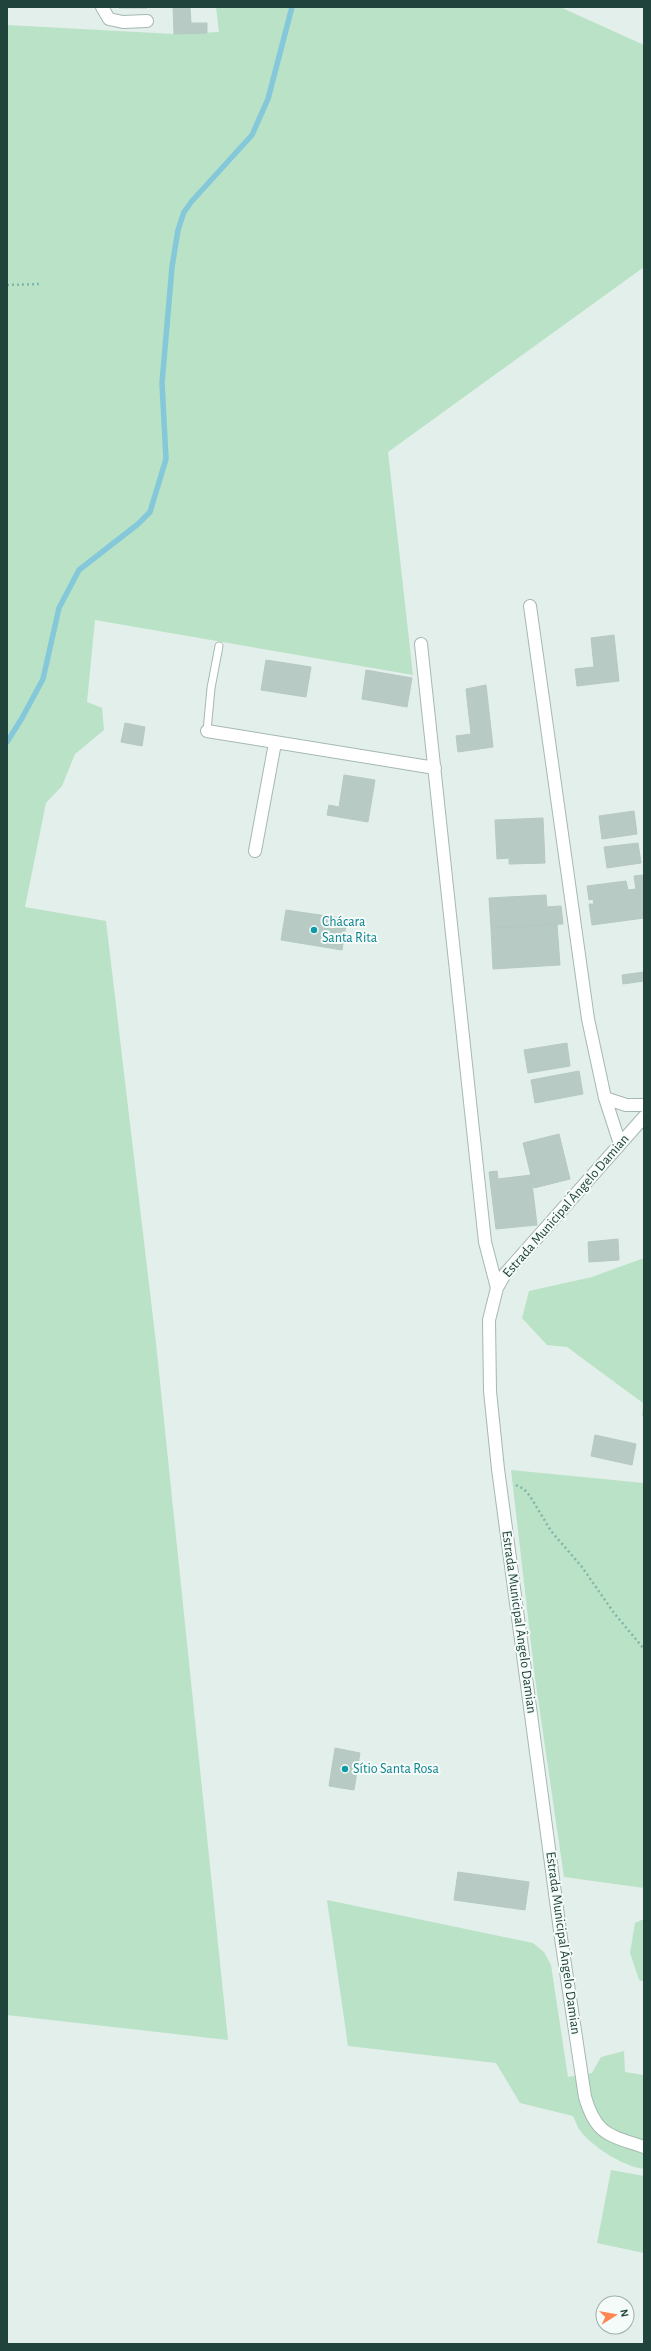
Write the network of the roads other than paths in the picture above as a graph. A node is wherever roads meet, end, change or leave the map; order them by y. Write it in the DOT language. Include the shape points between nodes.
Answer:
graph roads {
  1 [pos="102,7"];
  2 [pos="146,21"];
  3 [pos="530,606"];
  4 [pos="421,644"];
  5 [pos="219,646"];
  6 [pos="207,731"];
  7 [pos="275,743"];
  8 [pos="435,768"];
  9 [pos="255,851"];
  10 [pos="605,1098"];
  11 [pos="644,1105"];
  12 [pos="644,1117"];
  13 [pos="620,1144"];
  14 [pos="497,1288"];
  15 [pos="644,2147"];
  1 -- 2 [label="street" via="109,19 123,22"];
  3 -- 10 [label="street" via="580,973"];
  4 -- 8 [label="street"];
  5 -- 6 [label="lane" via="211,688"];
  6 -- 7 [label="street"];
  7 -- 8 [label="street"];
  7 -- 9 [label="street"];
  8 -- 14 [label="street" via="485,1242"];
  10 -- 11 [label="street" via="626,1105"];
  10 -- 13 [label="street"];
  12 -- 13 [label="street, Estrada Municipal Ângelo Damian"];
  13 -- 14 [label="street, Estrada Municipal Ângelo Damian" via="515,1261"];
  14 -- 15 [label="street, Estrada Municipal Ângelo Damian" via="489,1320 488,1361 500,1485 585,2097 596,2125 616,2137"];
}
